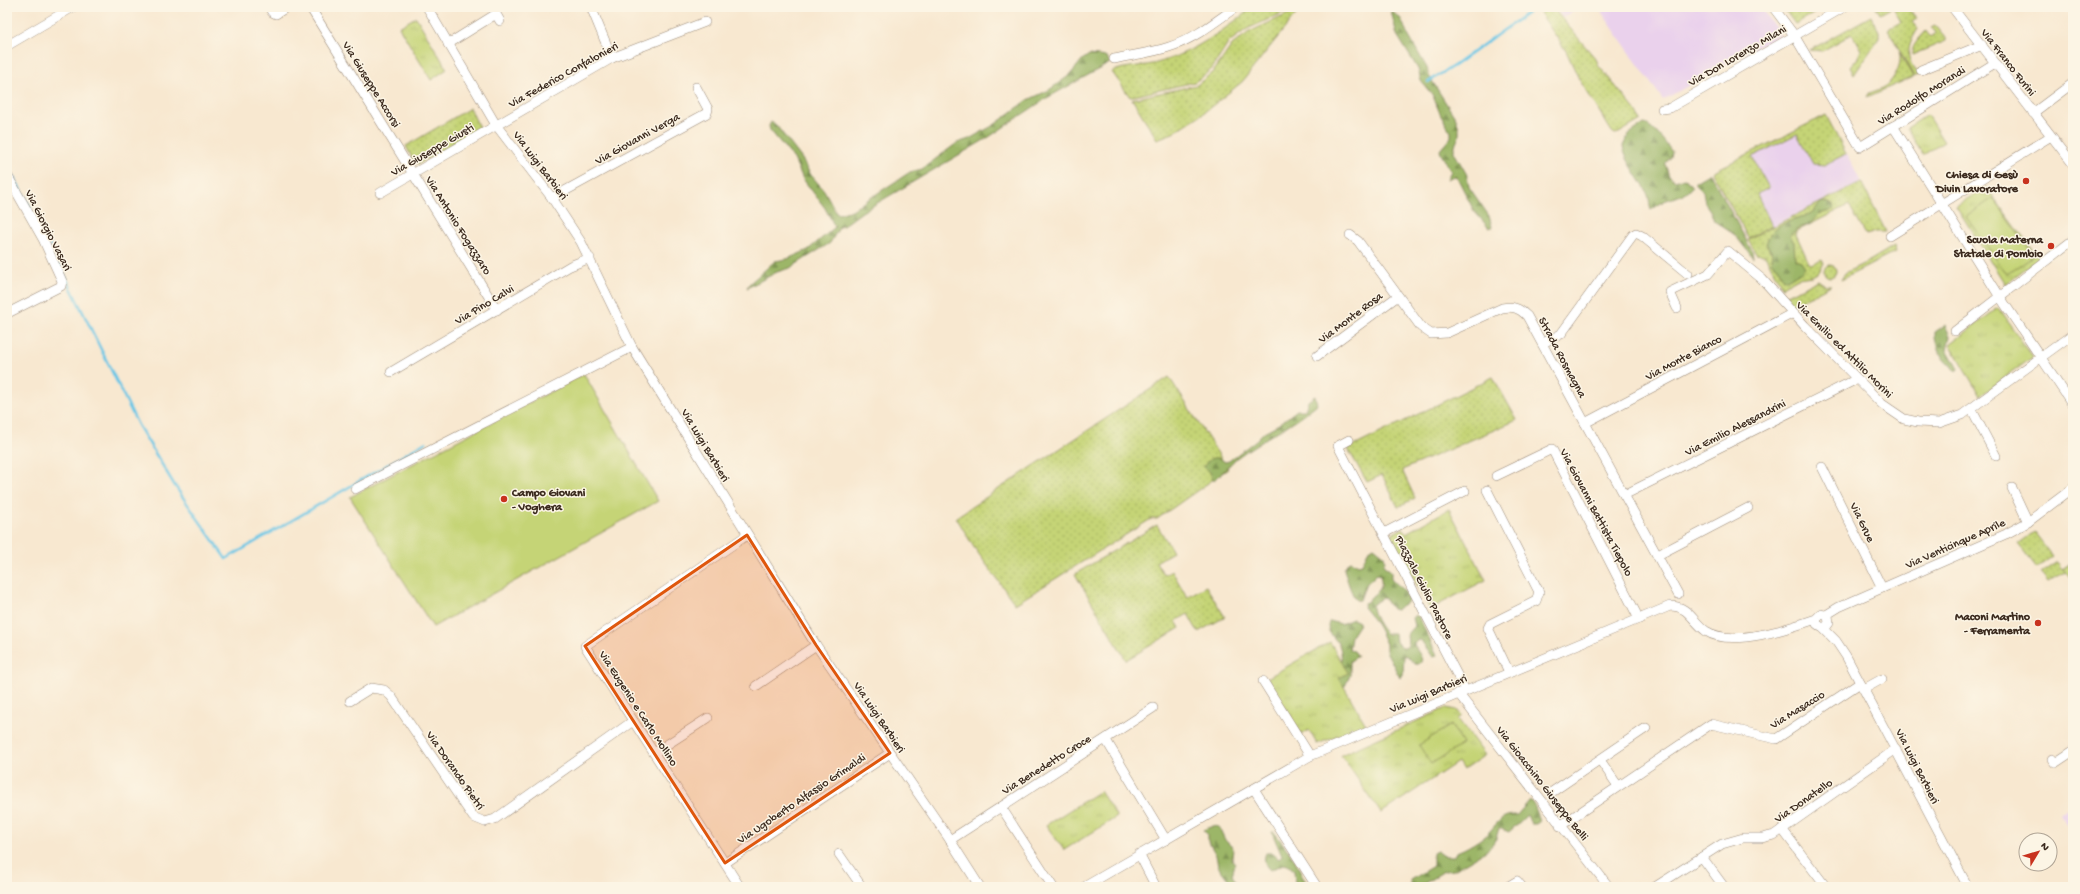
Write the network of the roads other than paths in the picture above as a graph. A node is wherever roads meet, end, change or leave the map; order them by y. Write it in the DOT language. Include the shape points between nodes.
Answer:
graph roads {
  1 [pos="73,7"];
  2 [pos="269,7"];
  3 [pos="287,7"];
  4 [pos="310,7"];
  5 [pos="427,7"];
  6 [pos="591,7"];
  7 [pos="1236,7"];
  8 [pos="1773,7"];
  9 [pos="1844,7"];
  10 [pos="1952,7"];
  11 [pos="500,21"];
  12 [pos="705,22"];
  13 [pos="1794,35"];
  14 [pos="7,39"];
  15 [pos="448,44"];
  16 [pos="1982,45"];
  17 [pos="612,58"];
  18 [pos="1114,59"];
  19 [pos="1995,63"];
  20 [pos="1921,70"];
  21 [pos="2073,82"];
  22 [pos="696,88"];
  23 [pos="1662,109"];
  24 [pos="2033,112"];
  25 [pos="496,126"];
  26 [pos="1893,126"];
  27 [pos="2051,136"];
  28 [pos="2073,164"];
  29 [pos="413,174"];
  30 [pos="7,175"];
  31 [pos="380,193"];
  32 [pos="552,198"];
  33 [pos="1941,204"];
  34 [pos="1350,235"];
  35 [pos="1890,236"];
  36 [pos="2073,240"];
  37 [pos="590,258"];
  38 [pos="1688,274"];
  39 [pos="1398,296"];
  40 [pos="2000,297"];
  41 [pos="1677,308"];
  42 [pos="497,310"];
  43 [pos="8,313"];
  44 [pos="1793,313"];
  45 [pos="1955,331"];
  46 [pos="2073,334"];
  47 [pos="1543,343"];
  48 [pos="632,348"];
  49 [pos="1317,356"];
  50 [pos="2040,358"];
  51 [pos="391,372"];
  52 [pos="1857,379"];
  53 [pos="2073,405"];
  54 [pos="1972,410"];
  55 [pos="1585,423"];
  56 [pos="1349,440"];
  57 [pos="1996,456"];
  58 [pos="1822,467"];
  59 [pos="1496,476"];
  60 [pos="2012,488"];
  61 [pos="2073,488"];
  62 [pos="355,489"];
  63 [pos="1487,490"];
  64 [pos="1465,491"];
  65 [pos="1624,496"];
  66 [pos="1748,508"];
  67 [pos="2028,522"];
  68 [pos="1384,533"];
  69 [pos="747,535"];
  70 [pos="1658,555"];
  71 [pos="1882,588"];
  72 [pos="1678,594"];
  73 [pos="1670,606"];
  74 [pos="1686,610"];
  75 [pos="1640,619"];
  76 [pos="1824,621"];
  77 [pos="816,645"];
  78 [pos="1509,672"];
  79 [pos="1882,679"];
  80 [pos="1263,681"];
  81 [pos="756,686"];
  82 [pos="1862,686"];
  83 [pos="1461,692"];
  84 [pos="350,701"];
  85 [pos="1153,708"];
  86 [pos="708,718"];
  87 [pos="633,721"];
  88 [pos="1646,728"];
  89 [pos="1106,740"];
  90 [pos="1896,749"];
  91 [pos="2073,751"];
  92 [pos="654,753"];
  93 [pos="890,753"];
  94 [pos="1310,756"];
  95 [pos="2052,758"];
  96 [pos="1600,760"];
  97 [pos="1622,784"];
  98 [pos="1254,789"];
  99 [pos="1552,792"];
  100 [pos="1001,807"];
  101 [pos="1560,826"];
  102 [pos="1782,829"];
  103 [pos="950,840"];
  104 [pos="1166,840"];
  105 [pos="839,854"];
  106 [pos="1139,854"];
  107 [pos="1702,857"];
  108 [pos="725,863"];
  109 [pos="740,887"];
  110 [pos="862,887"];
  111 [pos="980,887"];
  112 [pos="1053,887"];
  113 [pos="1084,887"];
  114 [pos="1156,887"];
  115 [pos="1317,887"];
  116 [pos="1507,887"];
  117 [pos="1522,887"];
  118 [pos="1610,887"];
  119 [pos="1654,887"];
  120 [pos="1724,887"];
  121 [pos="1826,887"];
  122 [pos="1968,887"];
  1 -- 14 [label="street" via="10,44"];
  2 -- 3 [label="street" via="276,14"];
  4 -- 29 [label="street, Via Giuseppe Accorsi"];
  5 -- 15 [label="street, Via Luigi Barbieri"];
  6 -- 17 [label="street"];
  7 -- 18 [label="street" via="1204,30 1169,47"];
  8 -- 13 [label="street"];
  9 -- 13 [label="street, Via Don Lorenzo Milani"];
  10 -- 16 [label="street, Via Franco Furini"];
  11 -- 15 [label="street" via="496,14"];
  12 -- 17 [label="street, Via Federico Confalonieri"];
  13 -- 23 [label="street, Via Don Lorenzo Milani" via="1670,108"];
  13 -- 26 [label="street, Via Rodolfo Morandi" via="1860,147"];
  15 -- 25 [label="street, Via Luigi Barbieri"];
  16 -- 19 [label="street, Via Franco Furini"];
  16 -- 20 [label="street"];
  17 -- 25 [label="street, Via Federico Confalonieri"];
  19 -- 24 [label="street, Via Franco Furini"];
  19 -- 26 [label="street, Via Rodolfo Morandi"];
  21 -- 24 [label="street, Via Franco Furini"];
  22 -- 32 [label="street, Via Giovanni Verga" via="708,109 707,113"];
  24 -- 27 [label="street, Via Franco Furini"];
  25 -- 29 [label="street, Via Giuseppe Giusti"];
  25 -- 32 [label="street, Via Luigi Barbieri"];
  26 -- 33 [label="street"];
  27 -- 28 [label="street, Via Franco Furini"];
  27 -- 33 [label="street"];
  29 -- 31 [label="street, Via Giuseppe Giusti"];
  29 -- 42 [label="street, Via Antonio Fogazzaro"];
  30 -- 43 [label="street, Via Giorgio Vasari" via="43,239 62,281 61,286"];
  32 -- 37 [label="street, Via Luigi Barbieri"];
  33 -- 35 [label="street"];
  33 -- 40 [label="street"];
  34 -- 39 [label="street, Strada Rosmagna" via="1358,241"];
  36 -- 40 [label="street"];
  37 -- 42 [label="street, Via Pino Calvi" via="570,266"];
  37 -- 48 [label="street, Via Luigi Barbieri"];
  38 -- 47 [label="street" via="1636,233 1561,334"];
  39 -- 47 [label="street, Strada Rosmagna" via="1421,327 1430,334 1447,333 1502,308 1516,308 1527,316"];
  39 -- 49 [label="street, Via Monte Rosa"];
  40 -- 45 [label="street"];
  40 -- 50 [label="street"];
  41 -- 44 [label="street, Via Emilio ed Attilio Morini" via="1670,292 1708,274 1728,251 1762,279"];
  42 -- 51 [label="street, Via Pino Calvi"];
  44 -- 52 [label="street, Via Emilio ed Attilio Morini"];
  44 -- 55 [label="street, Via Monte Bianco"];
  46 -- 50 [label="street, Via Emilio ed Attilio Morini"];
  47 -- 55 [label="street, Strada Rosmagna"];
  48 -- 62 [label="street"];
  48 -- 69 [label="street, Via Luigi Barbieri"];
  50 -- 53 [label="street"];
  50 -- 54 [label="street, Via Emilio ed Attilio Morini"];
  52 -- 54 [label="street, Via Emilio ed Attilio Morini" via="1893,413 1918,422 1949,421"];
  52 -- 65 [label="street, Via Emilio Alessandrini"];
  54 -- 57 [label="street"];
  55 -- 65 [label="street, Strada Rosmagna"];
  56 -- 68 [label="street" via="1338,446"];
  58 -- 71 [label="street, Via Grue"];
  59 -- 75 [label="street, Via Giovanni Battista Tiepolo" via="1552,449"];
  60 -- 67 [label="street"];
  61 -- 67 [label="street, Via Venticinque Aprile"];
  63 -- 78 [label="street" via="1539,592 1536,601 1490,624 1488,628"];
  64 -- 68 [label="street, Piazzale Giulio Pastore"];
  65 -- 70 [label="street, Strada Rosmagna"];
  66 -- 70 [label="street"];
  67 -- 71 [label="street, Via Venticinque Aprile"];
  68 -- 83 [label="street, Piazzale Giulio Pastore"];
  69 -- 77 [label="street, Via Luigi Barbieri"];
  69 -- 87 [label="street, Via Eugenio e Carlo Mollino" via="585,646"];
  70 -- 72 [label="street, Strada Rosmagna"];
  71 -- 76 [label="street, Via Venticinque Aprile" via="1839,607"];
  72 -- 73 [label="street"];
  72 -- 74 [label="street, Strada Rosmagna"];
  73 -- 74 [label="street" via="1679,606"];
  73 -- 75 [label="street, Via Luigi Barbieri"];
  74 -- 76 [label="street" via="1707,632 1725,637 1746,636"];
  75 -- 78 [label="street, Via Luigi Barbieri"];
  76 -- 82 [label="street, Via Luigi Barbieri" via="1842,644"];
  77 -- 81 [label="street"];
  77 -- 93 [label="street, Via Luigi Barbieri"];
  78 -- 83 [label="street, Via Luigi Barbieri"];
  79 -- 82 [label="street, Via Masaccio"];
  80 -- 94 [label="street"];
  82 -- 90 [label="street, Via Luigi Barbieri"];
  82 -- 97 [label="street, Via Masaccio" via="1776,739 1710,724"];
  83 -- 94 [label="street, Via Luigi Barbieri"];
  83 -- 101 [label="street, Via Gioacchino Giuseppe Belli"];
  84 -- 87 [label="street, Via Dorando Pietri" via="370,688 384,690 391,696 473,817 485,822 500,816"];
  85 -- 89 [label="street, Via Benedetto Croce"];
  86 -- 92 [label="street"];
  87 -- 92 [label="street, Via Eugenio e Carlo Mollino"];
  88 -- 96 [label="street"];
  89 -- 100 [label="street, Via Benedetto Croce"];
  89 -- 104 [label="street"];
  90 -- 102 [label="street, Via Donatello"];
  90 -- 122 [label="street, Via Luigi Barbieri"];
  91 -- 95 [label="street" via="2055,763"];
  92 -- 108 [label="street, Via Eugenio e Carlo Mollino"];
  93 -- 103 [label="street, Via Luigi Barbieri"];
  93 -- 108 [label="street, Via Ugoberto Alfassio Grimaldi"];
  94 -- 98 [label="street, Via Luigi Barbieri"];
  96 -- 97 [label="street"];
  96 -- 99 [label="street"];
  97 -- 101 [label="street, Via Masaccio"];
  98 -- 104 [label="street, Via Luigi Barbieri"];
  98 -- 115 [label="street"];
  100 -- 103 [label="street, Via Benedetto Croce"];
  100 -- 112 [label="street"];
  101 -- 118 [label="street, Via Gioacchino Giuseppe Belli"];
  102 -- 107 [label="street, Via Donatello" via="1774,835 1762,838 1744,838 1722,844"];
  102 -- 121 [label="street"];
  103 -- 111 [label="street, Via Luigi Barbieri"];
  104 -- 106 [label="street, Via Luigi Barbieri"];
  105 -- 110 [label="street"];
  106 -- 113 [label="street, Via Luigi Barbieri"];
  106 -- 114 [label="street"];
  107 -- 119 [label="street, Via Donatello"];
  107 -- 120 [label="street"];
  108 -- 109 [label="street, Via Eugenio e Carlo Mollino"];
  116 -- 117 [label="street" via="1517,881"];
}
